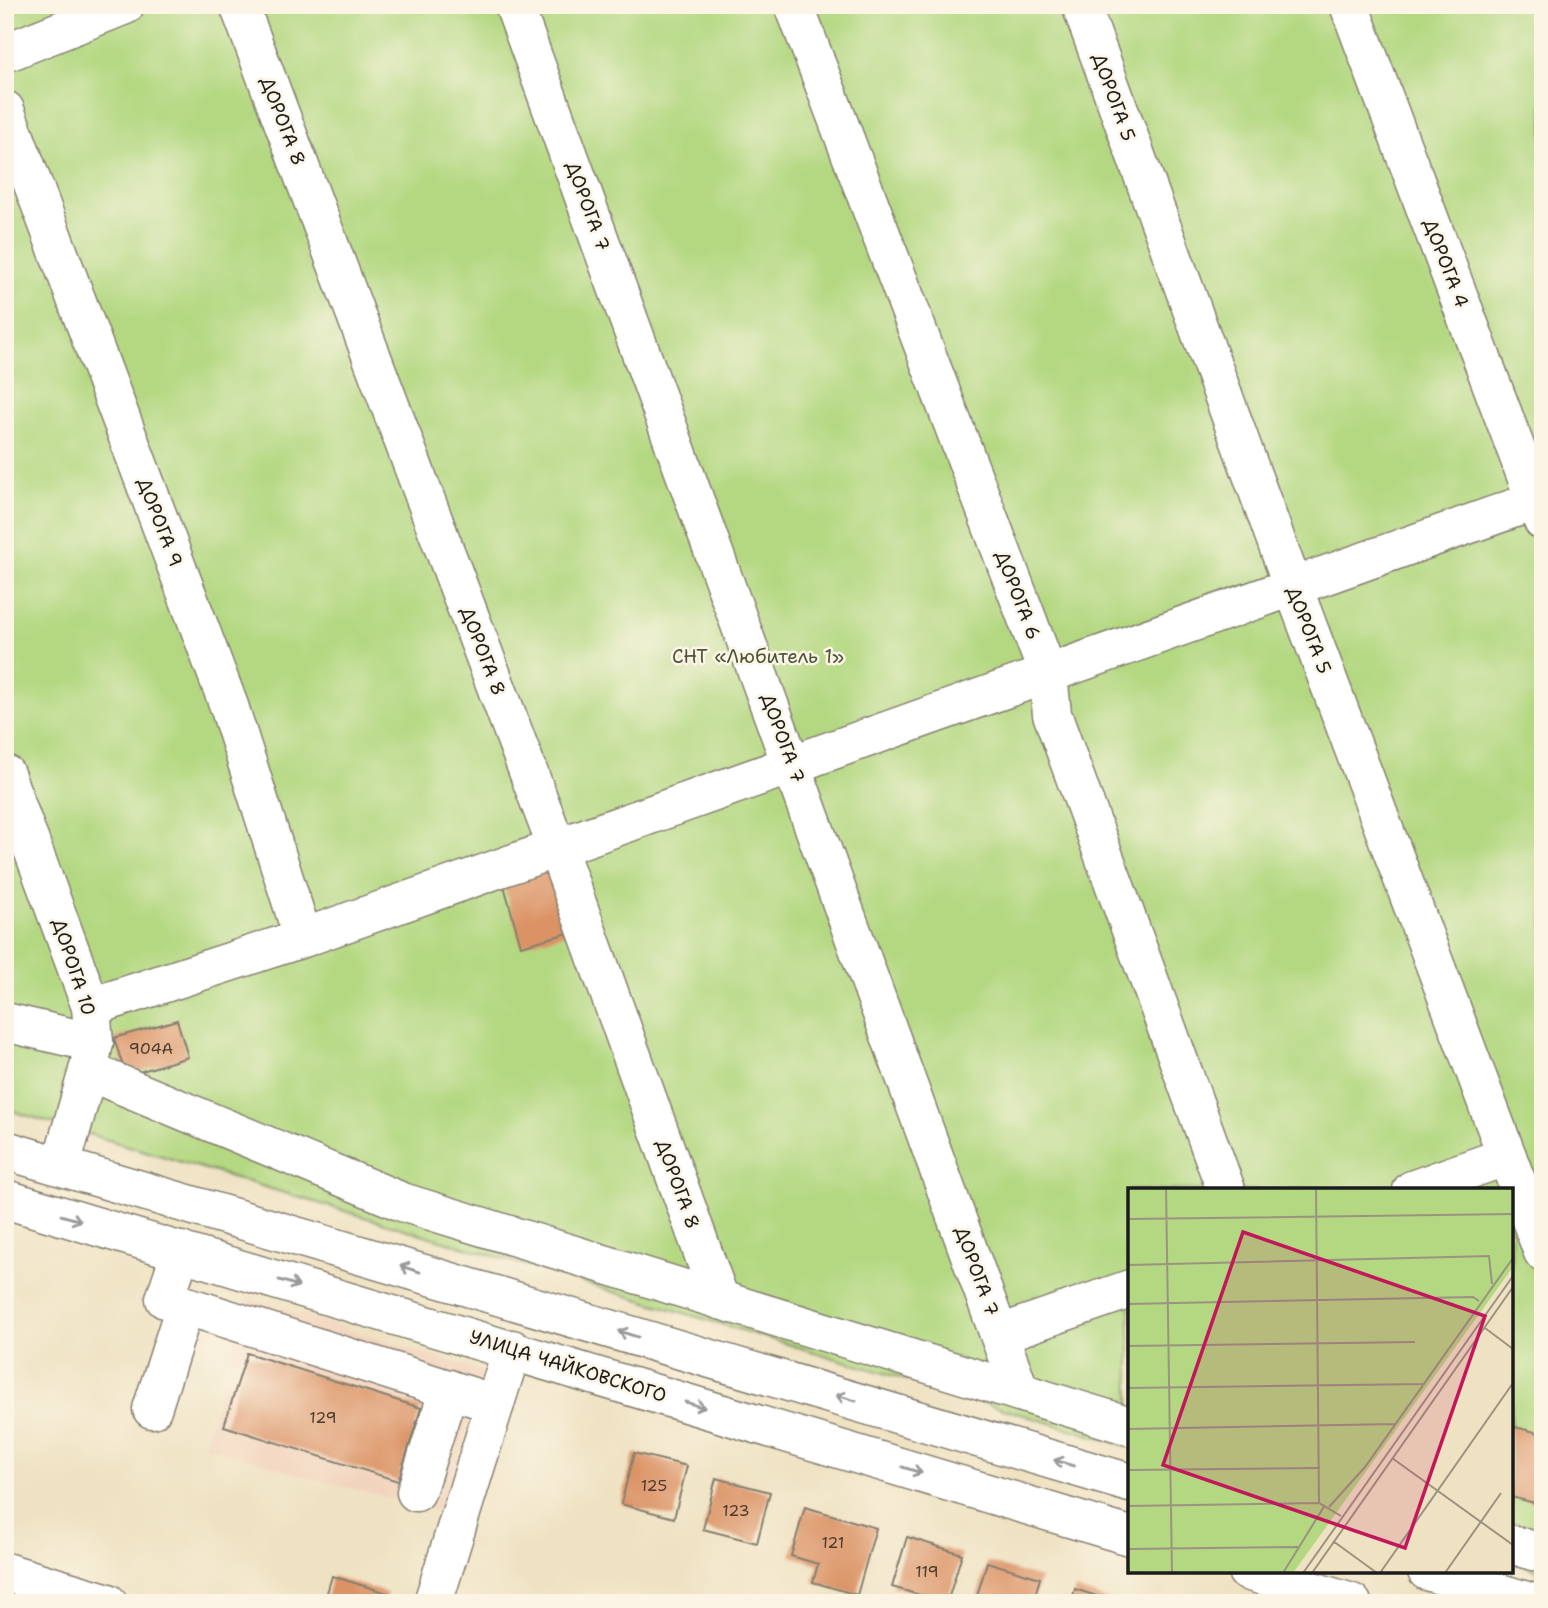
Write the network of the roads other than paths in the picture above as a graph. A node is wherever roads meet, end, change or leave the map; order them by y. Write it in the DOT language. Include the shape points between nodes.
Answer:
graph roads {
  1 [pos="125,5"];
  2 [pos="239,5"];
  3 [pos="514,5"];
  4 [pos="794,5"];
  5 [pos="1081,5"];
  6 [pos="1349,5"];
  7 [pos="5,53"];
  8 [pos="5,110"];
  9 [pos="1540,506"];
  10 [pos="1293,587"];
  11 [pos="1048,674"];
  12 [pos="792,765"];
  13 [pos="5,774"];
  14 [pos="557,848"];
  15 [pos="303,938"];
  16 [pos="5,1022"];
  17 [pos="91,1040"];
  18 [pos="5,1150"];
  19 [pos="1507,1156"];
  20 [pos="61,1165"];
  21 [pos="1225,1188"];
  22 [pos="1418,1188"];
  23 [pos="5,1199"];
  24 [pos="181,1251"];
  25 [pos="1543,1252"];
  26 [pos="250,1271"];
  27 [pos="1128,1290"];
  28 [pos="720,1300"];
  29 [pos="186,1306"];
  30 [pos="233,1321"];
  31 [pos="1000,1334"];
  32 [pos="512,1349"];
  33 [pos="449,1389"];
  34 [pos="1020,1392"];
  35 [pos="495,1404"];
  36 [pos="152,1409"];
  37 [pos="1128,1425"];
  38 [pos="1128,1482"];
  39 [pos="416,1492"];
  40 [pos="1128,1535"];
  41 [pos="1513,1545"];
  42 [pos="1543,1554"];
  43 [pos="5,1573"];
  44 [pos="1254,1573"];
  45 [pos="1434,1573"];
  46 [pos="108,1603"];
  47 [pos="433,1603"];
  48 [pos="1352,1603"];
  49 [pos="1533,1603"];
  1 -- 7 [label="street"];
  2 -- 14 [label="street, ДОРОГА 8"];
  3 -- 12 [label="street, ДОРОГА 7"];
  4 -- 11 [label="street, ДОРОГА 6"];
  5 -- 10 [label="street, ДОРОГА 5"];
  6 -- 9 [label="street, ДОРОГА 4"];
  8 -- 15 [label="street, ДОРОГА 9" via="229,706"];
  9 -- 10 [label="street"];
  10 -- 11 [label="street"];
  10 -- 19 [label="street, ДОРОГА 5"];
  11 -- 12 [label="street"];
  11 -- 21 [label="street, ДОРОГА 6" via="1052,713"];
  12 -- 14 [label="street"];
  12 -- 31 [label="street, ДОРОГА 7"];
  13 -- 17 [label="street, ДОРОГА 10"];
  14 -- 15 [label="street"];
  14 -- 28 [label="street, ДОРОГА 8"];
  15 -- 17 [label="street"];
  16 -- 17 [label="street"];
  17 -- 20 [label="street"];
  17 -- 28 [label="street" via="402,1202"];
  18 -- 20 [label="street"];
  19 -- 22 [label="street"];
  19 -- 25 [label="street, ДОРОГА 5"];
  38 -- 20 [label="street, one-way"];
  23 -- 24 [label="street, УЛИЦА ЧАЙКОВСКОГО, one-way"];
  24 -- 26 [label="street, УЛИЦА ЧАЙКОВСКОГО"];
  24 -- 29 [label="street" via="165,1299"];
  26 -- 30 [label="street"];
  26 -- 32 [label="street, УЛИЦА ЧАЙКОВСКОГО, one-way"];
  27 -- 31 [label="street"];
  28 -- 34 [label="street"];
  29 -- 30 [label="street"];
  29 -- 36 [label="street"];
  30 -- 33 [label="street"];
  31 -- 34 [label="street, ДОРОГА 7"];
  32 -- 35 [label="street"];
  32 -- 40 [label="street, УЛИЦА ЧАЙКОВСКОГО, one-way"];
  33 -- 35 [label="street"];
  33 -- 39 [label="street"];
  34 -- 37 [label="street"];
  35 -- 47 [label="street"];
  41 -- 42 [label="street"];
  43 -- 46 [label="street"];
  44 -- 48 [label="street"];
  45 -- 49 [label="street"];
}
